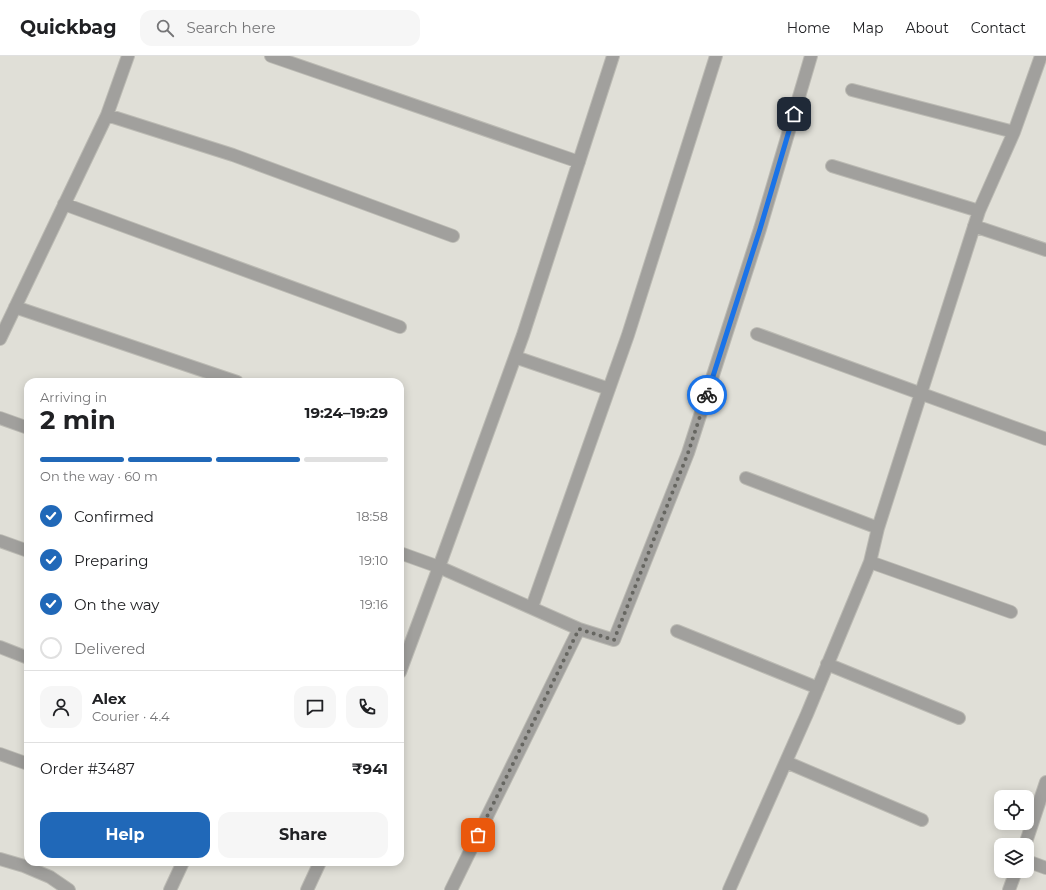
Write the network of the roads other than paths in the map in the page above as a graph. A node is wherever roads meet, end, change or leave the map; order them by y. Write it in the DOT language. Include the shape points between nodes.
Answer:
graph roads {
  1 [pos="128,56"];
  2 [pos="271,56"];
  3 [pos="613,56"];
  4 [pos="716,56"];
  5 [pos="811,56"];
  6 [pos="1041,56"];
  7 [pos="852,90"];
  8 [pos="107,115"];
  9 [pos="1014,132"];
  10 [pos="579,162"];
  11 [pos="832,166"];
  12 [pos="64,204"];
  13 [pos="979,211"];
  14 [pos="974,226"];
  15 [pos="453,236"];
  16 [pos="1046,250"];
  17 [pos="15,307"];
  18 [pos="400,327"];
  19 [pos="757,334"];
  20 [pos="0,339"];
  21 [pos="515,357"];
  22 [pos="225,378"];
  23 [pos="609,388"];
  24 [pos="920,394"];
  25 [pos="0,418"];
  26 [pos="24,427"];
  27 [pos="1046,439"];
  28 [pos="746,478"];
  29 [pos="878,528"];
  30 [pos="0,541"];
  31 [pos="24,549"];
  32 [pos="404,554"];
  33 [pos="870,562"];
  34 [pos="439,567"];
  35 [pos="532,607"];
  36 [pos="1011,612"];
  37 [pos="579,629"];
  38 [pos="677,631"];
  39 [pos="0,647"];
  40 [pos="24,656"];
  41 [pos="404,661"];
  42 [pos="827,664"];
  43 [pos="818,688"];
  44 [pos="959,718"];
  45 [pos="0,754"];
  46 [pos="786,762"];
  47 [pos="24,763"];
  48 [pos="1046,782"];
  49 [pos="922,820"];
  50 [pos="1027,838"];
  51 [pos="0,859"];
  52 [pos="1034,864"];
  53 [pos="182,866"];
  54 [pos="318,866"];
  55 [pos="1046,868"];
  56 [pos="1013,878"];
  57 [pos="731,889"];
  58 [pos="69,890"];
  59 [pos="170,890"];
  60 [pos="307,890"];
  61 [pos="451,890"];
  62 [pos="1009,890"];
  1 -- 8 [label="street"];
  2 -- 10 [label="street"];
  3 -- 10 [label="street"];
  4 -- 23 [label="street"];
  5 -- 37 [label="street" via="758,236 688,453 614,640"];
  6 -- 9 [label="street"];
  7 -- 9 [label="street"];
  8 -- 12 [label="street"];
  8 -- 15 [label="street" via="233,155"];
  9 -- 13 [label="street"];
  10 -- 21 [label="street"];
  11 -- 13 [label="street"];
  12 -- 17 [label="street"];
  12 -- 18 [label="street"];
  13 -- 14 [label="street"];
  14 -- 16 [label="street"];
  14 -- 24 [label="street"];
  17 -- 20 [label="street"];
  17 -- 22 [label="street"];
  19 -- 24 [label="street"];
  21 -- 23 [label="street"];
  21 -- 34 [label="street"];
  23 -- 35 [label="street"];
  24 -- 27 [label="street"];
  24 -- 29 [label="street"];
  25 -- 26 [label="street"];
  28 -- 29 [label="street"];
  29 -- 33 [label="street"];
  30 -- 31 [label="street"];
  32 -- 34 [label="street"];
  33 -- 36 [label="street"];
  33 -- 42 [label="street"];
  34 -- 35 [label="street"];
  34 -- 41 [label="street"];
  35 -- 37 [label="street"];
  37 -- 61 [label="street"];
  38 -- 43 [label="street"];
  39 -- 40 [label="street"];
  42 -- 43 [label="street"];
  42 -- 44 [label="street"];
  43 -- 46 [label="street"];
  45 -- 47 [label="street"];
  46 -- 49 [label="street"];
  46 -- 57 [label="street"];
  48 -- 50 [label="street"];
  51 -- 58 [label="street" via="50,877"];
  52 -- 55 [label="street"];
  53 -- 59 [label="street"];
  54 -- 60 [label="street"];
  56 -- 62 [label="street"];
}
